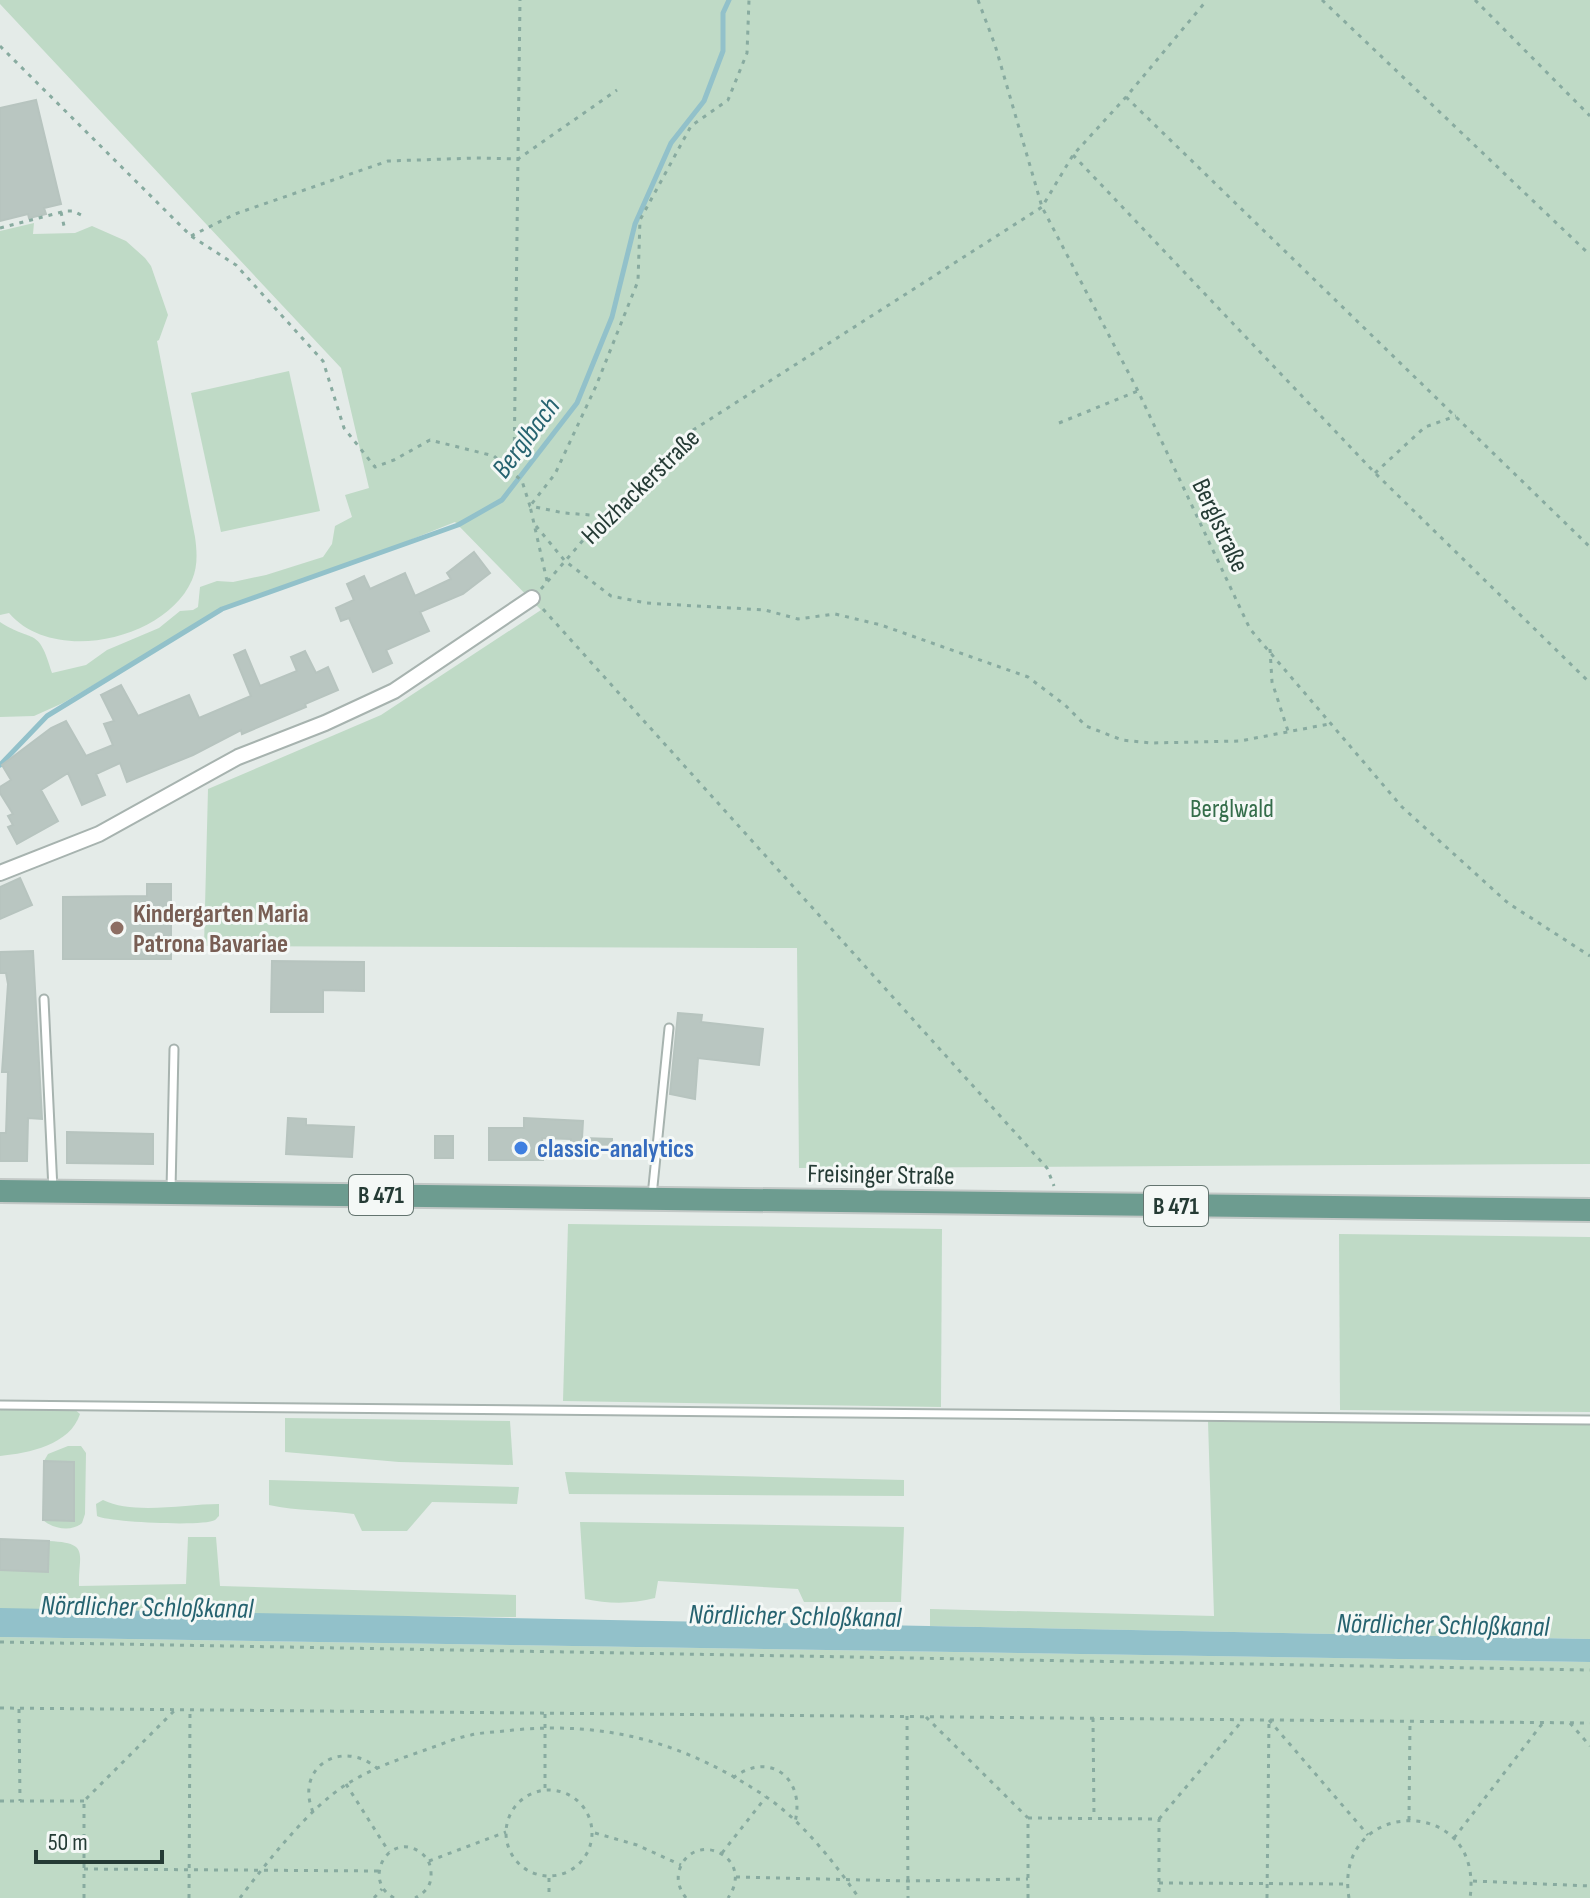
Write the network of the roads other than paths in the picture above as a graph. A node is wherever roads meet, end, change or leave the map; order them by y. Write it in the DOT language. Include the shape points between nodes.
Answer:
graph roads {
  1 [pos="532,598"];
  2 [pos="0,873"];
  3 [pos="44,999"];
  4 [pos="669,1028"];
  5 [pos="174,1049"];
  6 [pos="0,1191"];
  7 [pos="53,1192"];
  8 [pos="171,1193"];
  9 [pos="651,1198"];
  10 [pos="1590,1210"];
  11 [pos="0,1405"];
  12 [pos="1590,1420"];
  1 -- 2 [label="street" via="394,691 238,757 99,834"];
  3 -- 7 [label="lane"];
  4 -- 9 [label="lane"];
  5 -- 8 [label="lane"];
  6 -- 7 [label="main road, Freisinger Straße / B 471"];
  7 -- 8 [label="main road, Freisinger Straße / B 471"];
  8 -- 9 [label="main road, Freisinger Straße / B 471"];
  9 -- 10 [label="main road, Freisinger Straße / B 471"];
  11 -- 12 [label="lane"];
}
